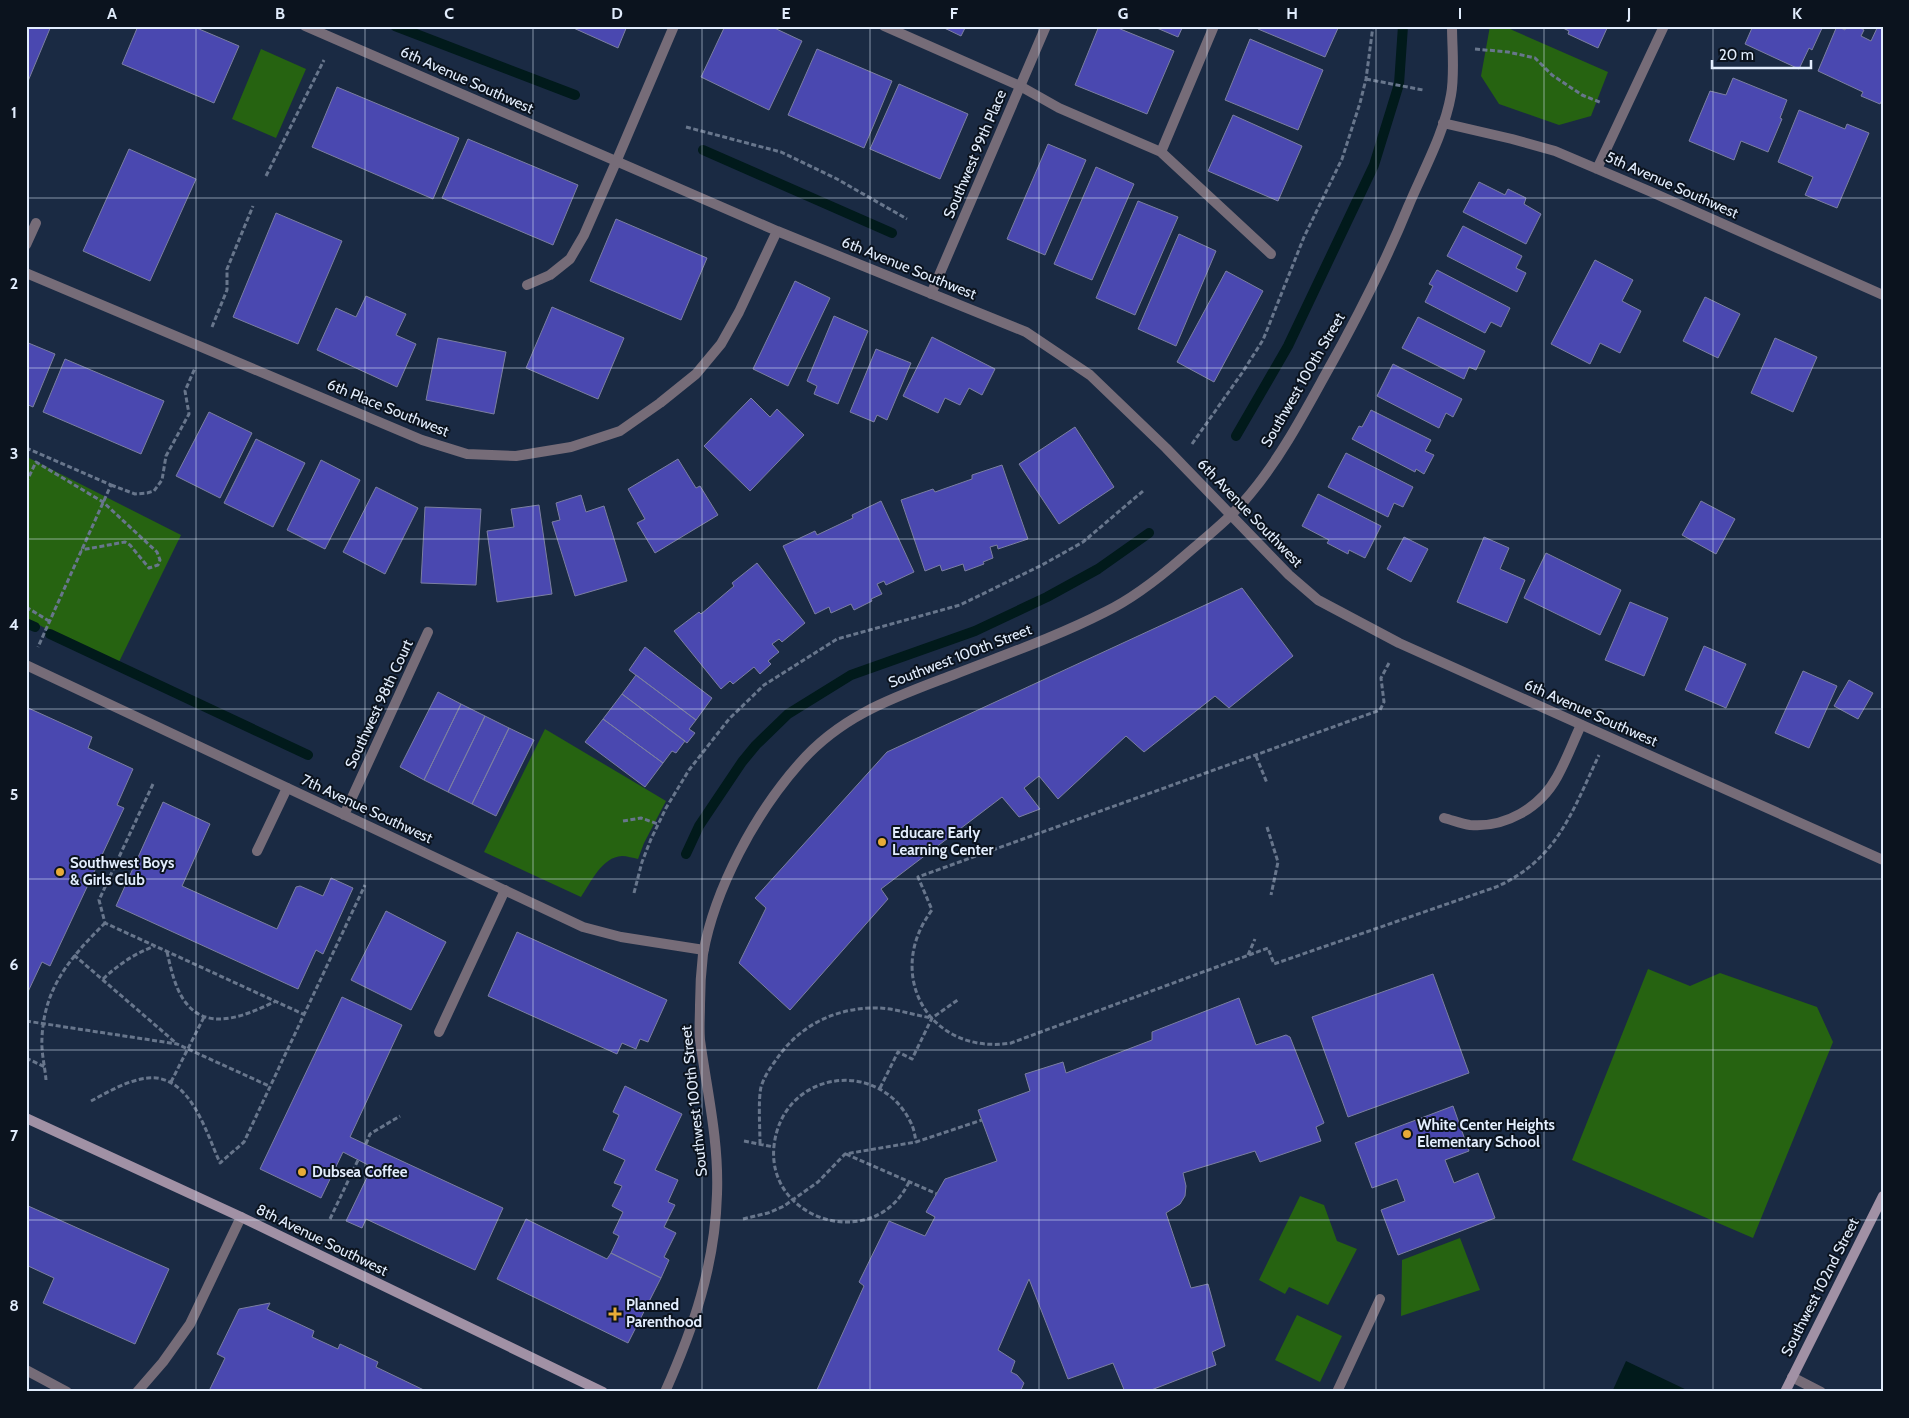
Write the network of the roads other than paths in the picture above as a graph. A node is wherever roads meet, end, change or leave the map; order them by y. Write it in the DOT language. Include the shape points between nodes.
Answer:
graph roads {
  1 [pos="305,26"];
  2 [pos="674,26"];
  3 [pos="884,26"];
  4 [pos="1046,26"];
  5 [pos="1214,26"];
  6 [pos="1452,26"];
  7 [pos="1664,26"];
  8 [pos="1020,86"];
  9 [pos="1443,123"];
  10 [pos="1161,152"];
  11 [pos="616,162"];
  12 [pos="1597,169"];
  13 [pos="36,224"];
  14 [pos="777,231"];
  15 [pos="26,245"];
  16 [pos="1270,254"];
  17 [pos="26,273"];
  18 [pos="526,285"];
  19 [pos="931,294"];
  20 [pos="1883,295"];
  21 [pos="1231,515"];
  22 [pos="428,632"];
  23 [pos="26,665"];
  24 [pos="1581,725"];
  25 [pos="287,788"];
  26 [pos="344,815"];
  27 [pos="1444,818"];
  28 [pos="257,851"];
  29 [pos="1883,860"];
  30 [pos="505,890"];
  31 [pos="704,950"];
  32 [pos="439,1032"];
  33 [pos="26,1118"];
  34 [pos="1883,1196"];
  35 [pos="241,1217"];
  36 [pos="1380,1299"];
  37 [pos="26,1370"];
  38 [pos="1792,1377"];
  39 [pos="68,1392"];
  40 [pos="137,1392"];
  41 [pos="603,1392"];
  42 [pos="665,1392"];
  43 [pos="1337,1392"];
  44 [pos="1785,1392"];
  45 [pos="1821,1392"];
  1 -- 11 [label="street, 6th Avenue Southwest"];
  2 -- 11 [label="street"];
  3 -- 8 [label="street"];
  4 -- 8 [label="street, Southwest 99th Place"];
  5 -- 10 [label="street"];
  6 -- 9 [label="street, Southwest 100th Street" via="1452,92"];
  7 -- 12 [label="street"];
  8 -- 10 [label="street" via="1059,108"];
  8 -- 19 [label="street, Southwest 99th Place"];
  9 -- 12 [label="street, 5th Avenue Southwest" via="1512,138 1555,151"];
  9 -- 21 [label="street, Southwest 100th Street" via="1394,242 1348,336 1291,437 1252,492"];
  10 -- 16 [label="street"];
  11 -- 14 [label="street, 6th Avenue Southwest"];
  11 -- 18 [label="street" via="570,259 550,275"];
  12 -- 20 [label="street, 5th Avenue Southwest"];
  13 -- 15 [label="street"];
  14 -- 17 [label="street, 6th Place Southwest" via="721,344 696,374 620,431 571,447 516,456 467,454 422,440"];
  14 -- 19 [label="street, 6th Avenue Southwest"];
  19 -- 21 [label="street, 6th Avenue Southwest" via="1026,332 1090,375"];
  21 -- 24 [label="street, 6th Avenue Southwest" via="1318,600 1399,643"];
  21 -- 31 [label="street, Southwest 100th Street" via="1164,573 1109,610 1042,641 879,703 838,726 800,763 768,805 739,852 723,887"];
  22 -- 26 [label="street, Southwest 98th Court"];
  23 -- 25 [label="street, 7th Avenue Southwest"];
  24 -- 27 [label="street" via="1557,778 1541,799 1520,814 1496,823 1470,825"];
  24 -- 29 [label="street, 6th Avenue Southwest"];
  25 -- 26 [label="street, 7th Avenue Southwest"];
  25 -- 28 [label="street"];
  26 -- 30 [label="street, 7th Avenue Southwest"];
  30 -- 31 [label="street, 7th Avenue Southwest" via="583,927 622,937"];
  30 -- 32 [label="street"];
  31 -- 42 [label="street, Southwest 100th Street" via="700,1035 717,1158 717,1196 712,1251 699,1308"];
  33 -- 35 [label="street, 8th Avenue Southwest"];
  34 -- 38 [label="street, Southwest 102nd Street"];
  35 -- 40 [label="street" via="190,1324"];
  35 -- 41 [label="street, 8th Avenue Southwest"];
  36 -- 43 [label="street"];
  37 -- 39 [label="street"];
  38 -- 44 [label="street, Southwest 102nd Street"];
  38 -- 45 [label="street"];
}
